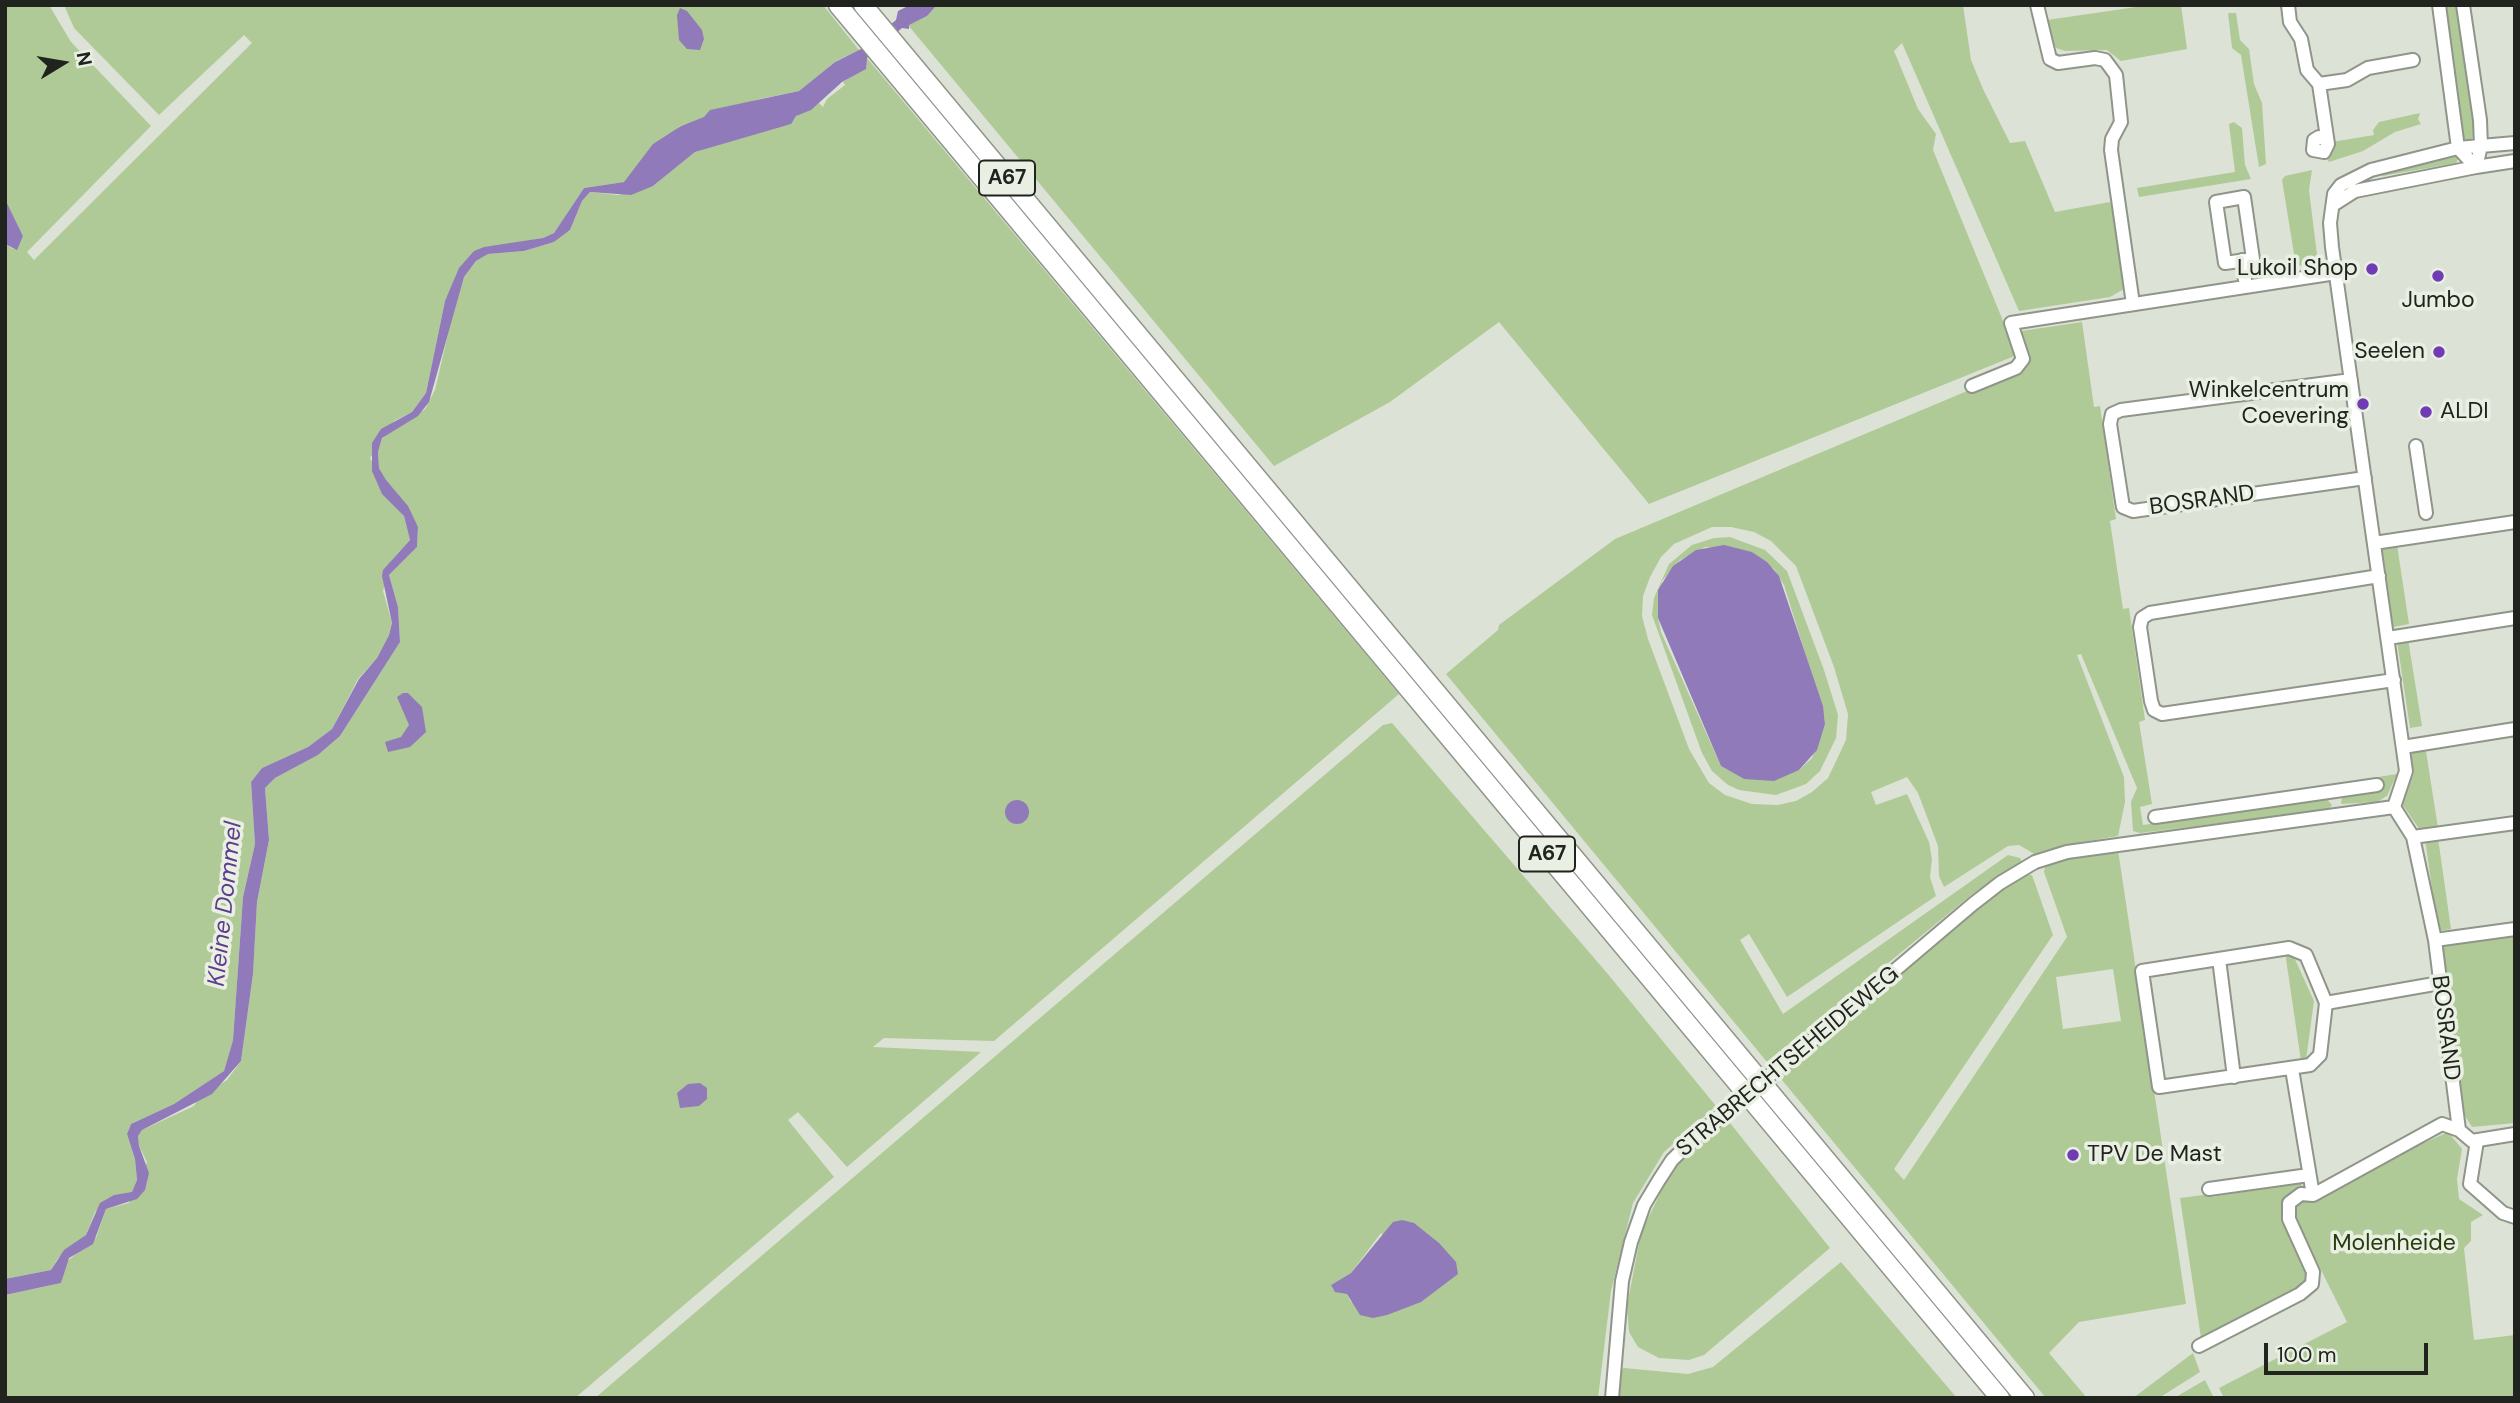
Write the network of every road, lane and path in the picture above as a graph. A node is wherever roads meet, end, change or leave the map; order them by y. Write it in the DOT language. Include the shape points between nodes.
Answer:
graph roads {
  1 [pos="838,5"];
  2 [pos="863,5"];
  3 [pos="868,5"];
  4 [pos="2037,5"];
  5 [pos="2288,5"];
  6 [pos="2438,5"];
  7 [pos="2463,5"];
  8 [pos="887,34"];
  9 [pos="2413,60"];
  10 [pos="2319,84"];
  11 [pos="2326,140"];
  12 [pos="2515,143"];
  13 [pos="2481,146"];
  14 [pos="2458,148"];
  15 [pos="2515,160"];
  16 [pos="2476,167"];
  17 [pos="2333,205"];
  18 [pos="2242,260"];
  19 [pos="2336,273"];
  20 [pos="2245,287"];
  21 [pos="2133,304"];
  22 [pos="2351,380"];
  23 [pos="1972,386"];
  24 [pos="2416,446"];
  25 [pos="2365,478"];
  26 [pos="2426,513"];
  27 [pos="2515,522"];
  28 [pos="2374,543"];
  29 [pos="2379,576"];
  30 [pos="2515,618"];
  31 [pos="2388,638"];
  32 [pos="2394,680"];
  33 [pos="2515,729"];
  34 [pos="2403,747"];
  35 [pos="2376,785"];
  36 [pos="2332,792"];
  37 [pos="2394,807"];
  38 [pos="2336,814"];
  39 [pos="2155,817"];
  40 [pos="2515,823"];
  41 [pos="2413,837"];
  42 [pos="2515,929"];
  43 [pos="2435,940"];
  44 [pos="2219,959"];
  45 [pos="2440,983"];
  46 [pos="2326,1003"];
  47 [pos="2292,1069"];
  48 [pos="2234,1077"];
  49 [pos="2459,1130"];
  50 [pos="2515,1134"];
  51 [pos="2477,1141"];
  52 [pos="2309,1175"];
  53 [pos="2209,1189"];
  54 [pos="2313,1195"];
  55 [pos="2515,1217"];
  56 [pos="2199,1346"];
  57 [pos="1612,1398"];
  58 [pos="2000,1398"];
  59 [pos="2025,1398"];
  1 -- 58 [label="highway, A67"];
  2 -- 8 [label="highway, A67"];
  3 -- 8 [label="highway, A67"];
  4 -- 21 [label="street" via="2050,59 2058,63 2105,60 2116,75 2121,122 2110,150"];
  5 -- 10 [label="street" via="2307,70"];
  6 -- 14 [label="street"];
  7 -- 13 [label="street"];
  8 -- 59 [label="highway, A67"];
  9 -- 10 [label="street"];
  10 -- 11 [label="street"];
  12 -- 13 [label="street"];
  13 -- 14 [label="street"];
  13 -- 16 [label="street"];
  14 -- 16 [label="street"];
  14 -- 17 [label="street" via="2371,170 2341,185"];
  15 -- 16 [label="street"];
  16 -- 17 [label="street" via="2355,191"];
  17 -- 19 [label="street" via="2330,223"];
  18 -- 18 [label="street" via="2253,258 2244,197 2216,202 2225,263"];
  18 -- 20 [label="street"];
  19 -- 20 [label="street"];
  19 -- 22 [label="street"];
  20 -- 21 [label="street"];
  21 -- 23 [label="street" via="2011,323 2023,359 2016,368"];
  22 -- 25 [label="street"];
  22 -- 25 [label="street, BOSRAND" via="2121,410 2112,414 2110,424 2123,507 2133,511"];
  24 -- 26 [label="street"];
  25 -- 28 [label="street"];
  27 -- 28 [label="street"];
  28 -- 29 [label="street"];
  29 -- 31 [label="street"];
  29 -- 32 [label="street" via="2150,613 2140,626 2151,701 2154,710 2162,714"];
  30 -- 31 [label="street"];
  31 -- 32 [label="street"];
  32 -- 34 [label="street"];
  33 -- 34 [label="street"];
  34 -- 37 [label="street" via="2406,771"];
  35 -- 36 [label="street"];
  36 -- 38 [label="street"];
  36 -- 39 [label="street"];
  37 -- 38 [label="street"];
  37 -- 41 [label="street, BOSRAND"];
  38 -- 57 [label="street, STRABRECHTSEHEIDEWEG, bridge" via="2067,852 2035,862 1973,904 1672,1160 1644,1205 1631,1242 1622,1281"];
  40 -- 41 [label="street"];
  41 -- 43 [label="street, BOSRAND"];
  42 -- 43 [label="street"];
  43 -- 45 [label="street, BOSRAND"];
  44 -- 46 [label="street" via="2299,950 2306,955"];
  44 -- 48 [label="street"];
  44 -- 48 [label="street" via="2142,971 2159,1087"];
  45 -- 46 [label="street"];
  45 -- 49 [label="street, BOSRAND"];
  46 -- 47 [label="street" via="2320,1055 2310,1065"];
  47 -- 48 [label="street"];
  47 -- 52 [label="street"];
  49 -- 51 [label="street" via="2466,1139"];
  49 -- 54 [label="street" via="2442,1124"];
  50 -- 51 [label="street"];
  51 -- 55 [label="street" via="2470,1184 2503,1213"];
  52 -- 53 [label="street"];
  52 -- 54 [label="street"];
  54 -- 56 [label="street" via="2301,1194 2289,1203 2289,1219 2313,1272 2312,1284"];
}
